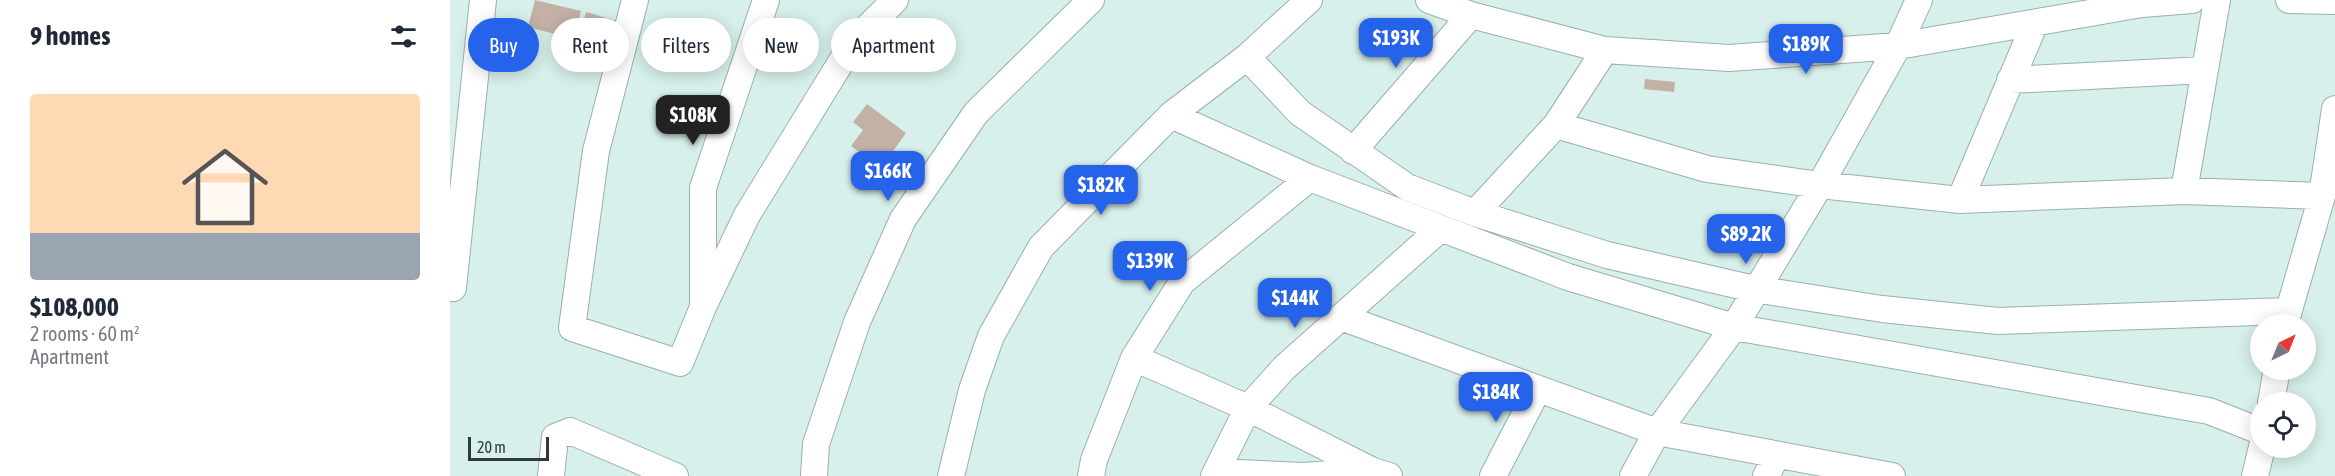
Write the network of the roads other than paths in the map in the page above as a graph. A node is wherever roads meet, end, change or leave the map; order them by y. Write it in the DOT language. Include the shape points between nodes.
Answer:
graph roads {
  1 [pos="483,0"];
  2 [pos="635,0"];
  3 [pos="766,0"];
  4 [pos="895,0"];
  5 [pos="1091,0"];
  6 [pos="1309,0"];
  7 [pos="1429,0"];
  8 [pos="1919,0"];
  9 [pos="2192,0"];
  10 [pos="2217,0"];
  11 [pos="2289,0"];
  12 [pos="2335,1"];
  13 [pos="1471,15"];
  14 [pos="2034,23"];
  15 [pos="1898,46"];
  16 [pos="1605,50"];
  17 [pos="1247,57"];
  18 [pos="2205,70"];
  19 [pos="2010,80"];
  20 [pos="2335,109"];
  21 [pos="1171,115"];
  22 [pos="1556,125"];
  23 [pos="1353,151"];
  24 [pos="1310,178"];
  25 [pos="1820,185"];
  26 [pos="2184,191"];
  27 [pos="2322,196"];
  28 [pos="1960,200"];
  29 [pos="1475,213"];
  30 [pos="1440,229"];
  31 [pos="450,288"];
  32 [pos="1755,289"];
  33 [pos="703,307"];
  34 [pos="2287,314"];
  35 [pos="1341,317"];
  36 [pos="2250,318"];
  37 [pos="1734,327"];
  38 [pos="1134,358"];
  39 [pos="1538,389"];
  40 [pos="1248,408"];
  41 [pos="2250,426"];
  42 [pos="1657,432"];
  43 [pos="2259,458"];
  44 [pos="1771,465"];
  45 [pos="1215,474"];
  46 [pos="1381,474"];
  47 [pos="551,476"];
  48 [pos="675,476"];
  49 [pos="814,476"];
  50 [pos="951,476"];
  51 [pos="1091,476"];
  52 [pos="1493,476"];
  53 [pos="1634,476"];
  54 [pos="1892,476"];
  55 [pos="2255,476"];
  1 -- 31 [label="street"];
  2 -- 33 [label="street" via="596,151 572,328 680,363"];
  3 -- 33 [label="street" via="703,188"];
  4 -- 33 [label="street" via="854,41 747,215"];
  5 -- 49 [label="street" via="976,113 903,219 857,322 816,444"];
  6 -- 17 [label="street"];
  7 -- 13 [label="street"];
  8 -- 15 [label="street"];
  9 -- 14 [label="street" via="2142,3"];
  10 -- 18 [label="street"];
  11 -- 12 [label="street"];
  13 -- 16 [label="street"];
  13 -- 23 [label="street"];
  14 -- 15 [label="street"];
  14 -- 19 [label="street"];
  15 -- 16 [label="street" via="1729,58"];
  15 -- 25 [label="street"];
  16 -- 22 [label="street"];
  17 -- 21 [label="street"];
  17 -- 23 [label="street" via="1300,113"];
  18 -- 19 [label="street"];
  18 -- 26 [label="street"];
  19 -- 28 [label="street"];
  20 -- 27 [label="street"];
  21 -- 24 [label="street"];
  21 -- 50 [label="street" via="1041,247 990,336"];
  22 -- 25 [label="street" via="1707,170"];
  22 -- 29 [label="street"];
  23 -- 29 [label="street" via="1407,187"];
  24 -- 30 [label="street"];
  24 -- 38 [label="street" via="1182,282"];
  25 -- 28 [label="street"];
  25 -- 32 [label="street"];
  26 -- 27 [label="street"];
  26 -- 28 [label="street"];
  27 -- 34 [label="street"];
  29 -- 32 [label="street" via="1607,255"];
  30 -- 35 [label="street"];
  30 -- 37 [label="street" via="1568,277"];
  32 -- 36 [label="street" via="1882,309 1998,321"];
  32 -- 37 [label="street"];
  35 -- 39 [label="street"];
  35 -- 40 [label="street" via="1284,368"];
  37 -- 41 [label="street" via="2209,411"];
  37 -- 42 [label="street"];
  38 -- 40 [label="street"];
  38 -- 51 [label="street"];
  39 -- 42 [label="street"];
  39 -- 52 [label="street"];
  40 -- 45 [label="street"];
  40 -- 46 [label="street"];
  42 -- 44 [label="street"];
  42 -- 53 [label="street"];
  43 -- 55 [label="street"];
  44 -- 54 [label="street"];
  45 -- 46 [label="street"];
  47 -- 48 [label="street" via="555,437 570,431"];
}
